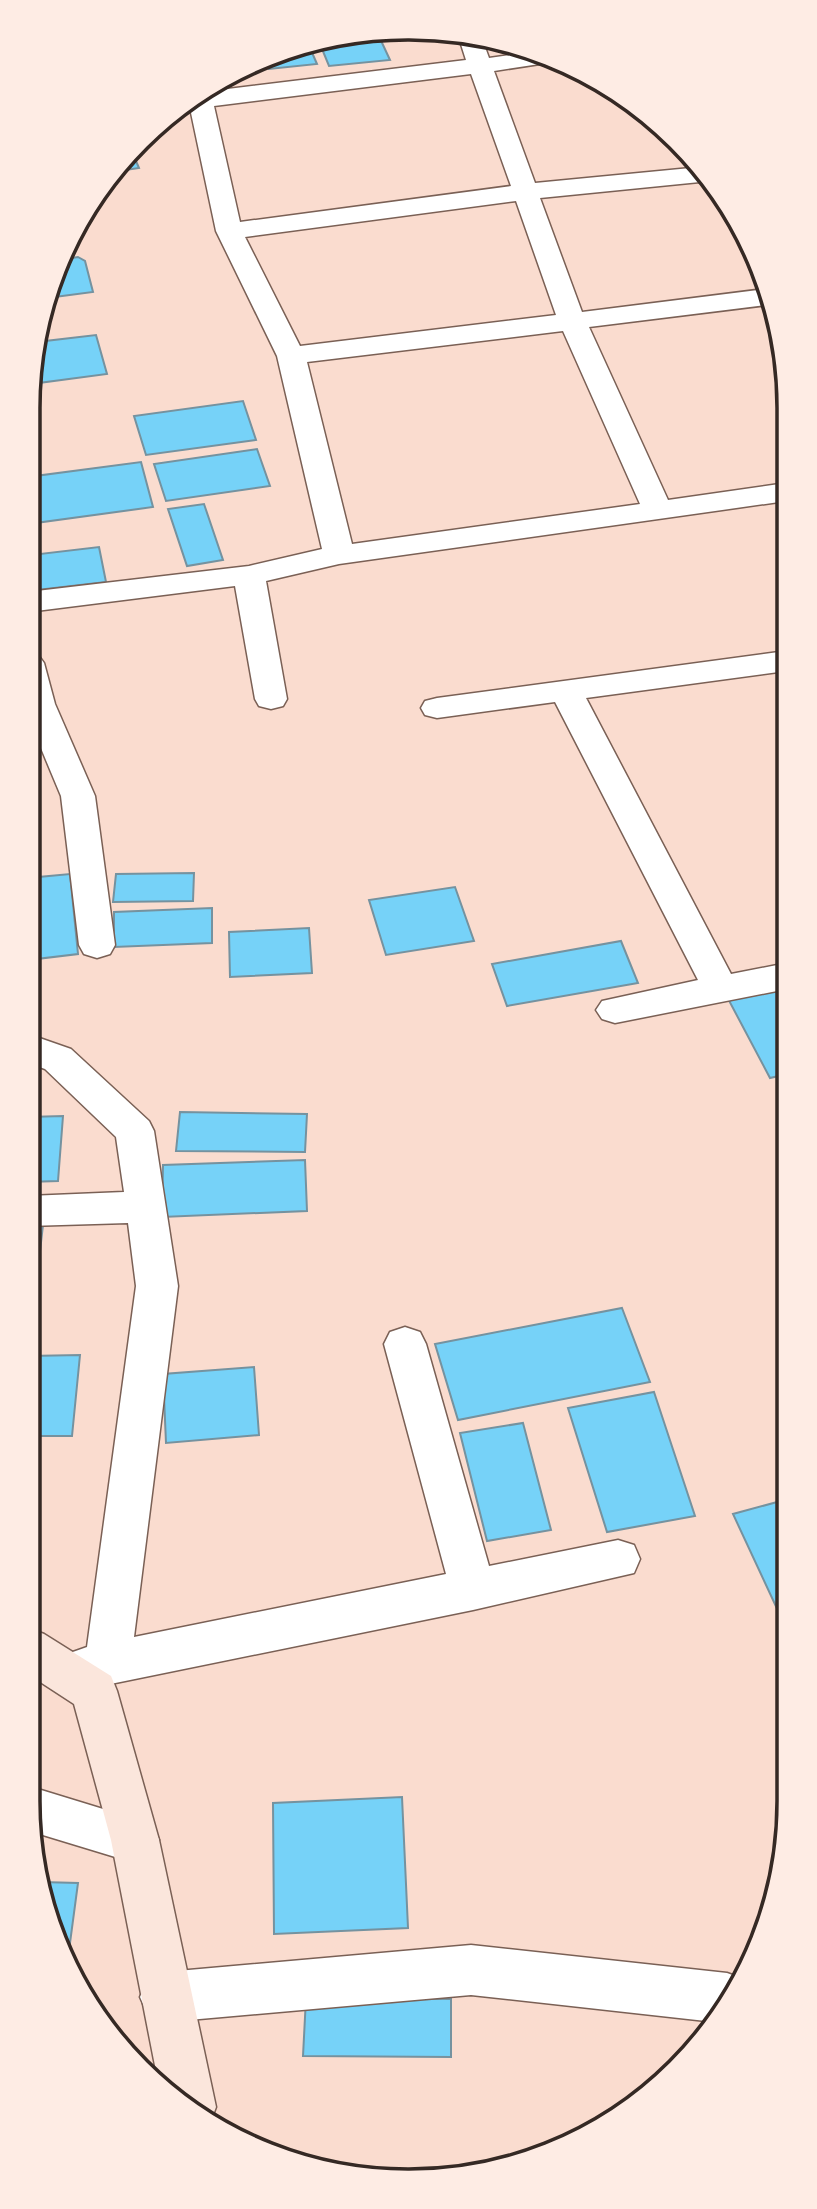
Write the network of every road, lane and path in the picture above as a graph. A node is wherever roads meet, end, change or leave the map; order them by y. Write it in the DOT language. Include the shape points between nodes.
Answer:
graph roads {
  1 [pos="473,46"];
  2 [pos="527,60"];
  3 [pos="481,65"];
  4 [pos="210,98"];
  5 [pos="198,106"];
  6 [pos="693,175"];
  7 [pos="526,192"];
  8 [pos="229,231"];
  9 [pos="759,298"];
  10 [pos="572,321"];
  11 [pos="291,356"];
  12 [pos="777,493"];
  13 [pos="657,512"];
  14 [pos="339,555"];
  15 [pos="249,575"];
  16 [pos="40,601"];
  17 [pos="777,662"];
  18 [pos="566,692"];
  19 [pos="271,699"];
  20 [pos="40,706"];
  21 [pos="437,709"];
  22 [pos="97,945"];
  23 [pos="777,978"];
  24 [pos="721,989"];
  25 [pos="615,1010"];
  26 [pos="40,1052"];
  27 [pos="145,1207"];
  28 [pos="40,1211"];
  29 [pos="405,1344"];
  30 [pos="618,1559"];
  31 [pos="472,1590"];
  32 [pos="67,1662"];
  33 [pos="40,1811"];
  34 [pos="135,1840"];
  35 [pos="166,1997"];
  36 [pos="720,1997"];
  37 [pos="187,2095"];
  1 -- 3 [label="street"];
  2 -- 3 [label="street"];
  3 -- 4 [label="street"];
  3 -- 7 [label="street"];
  5 -- 8 [label="street"];
  6 -- 7 [label="street"];
  7 -- 8 [label="street"];
  7 -- 10 [label="street"];
  8 -- 11 [label="street"];
  9 -- 10 [label="street"];
  10 -- 11 [label="street"];
  10 -- 13 [label="street"];
  11 -- 14 [label="street"];
  12 -- 13 [label="street"];
  13 -- 14 [label="street"];
  14 -- 15 [label="street"];
  15 -- 16 [label="street"];
  15 -- 19 [label="street"];
  17 -- 18 [label="street"];
  18 -- 21 [label="street"];
  18 -- 24 [label="street"];
  20 -- 22 [label="street" via="78,796"];
  23 -- 24 [label="street"];
  24 -- 25 [label="street"];
  26 -- 27 [label="street" via="58,1059 135,1131"];
  27 -- 28 [label="street"];
  27 -- 32 [label="street" via="157,1286"];
  29 -- 31 [label="street"];
  30 -- 31 [label="street"];
  31 -- 32 [label="street"];
  32 -- 34 [label="street" via="94,1691"];
  33 -- 34 [label="street"];
  34 -- 35 [label="street"];
  35 -- 36 [label="street" via="471,1970"];
  35 -- 37 [label="street"];
}
